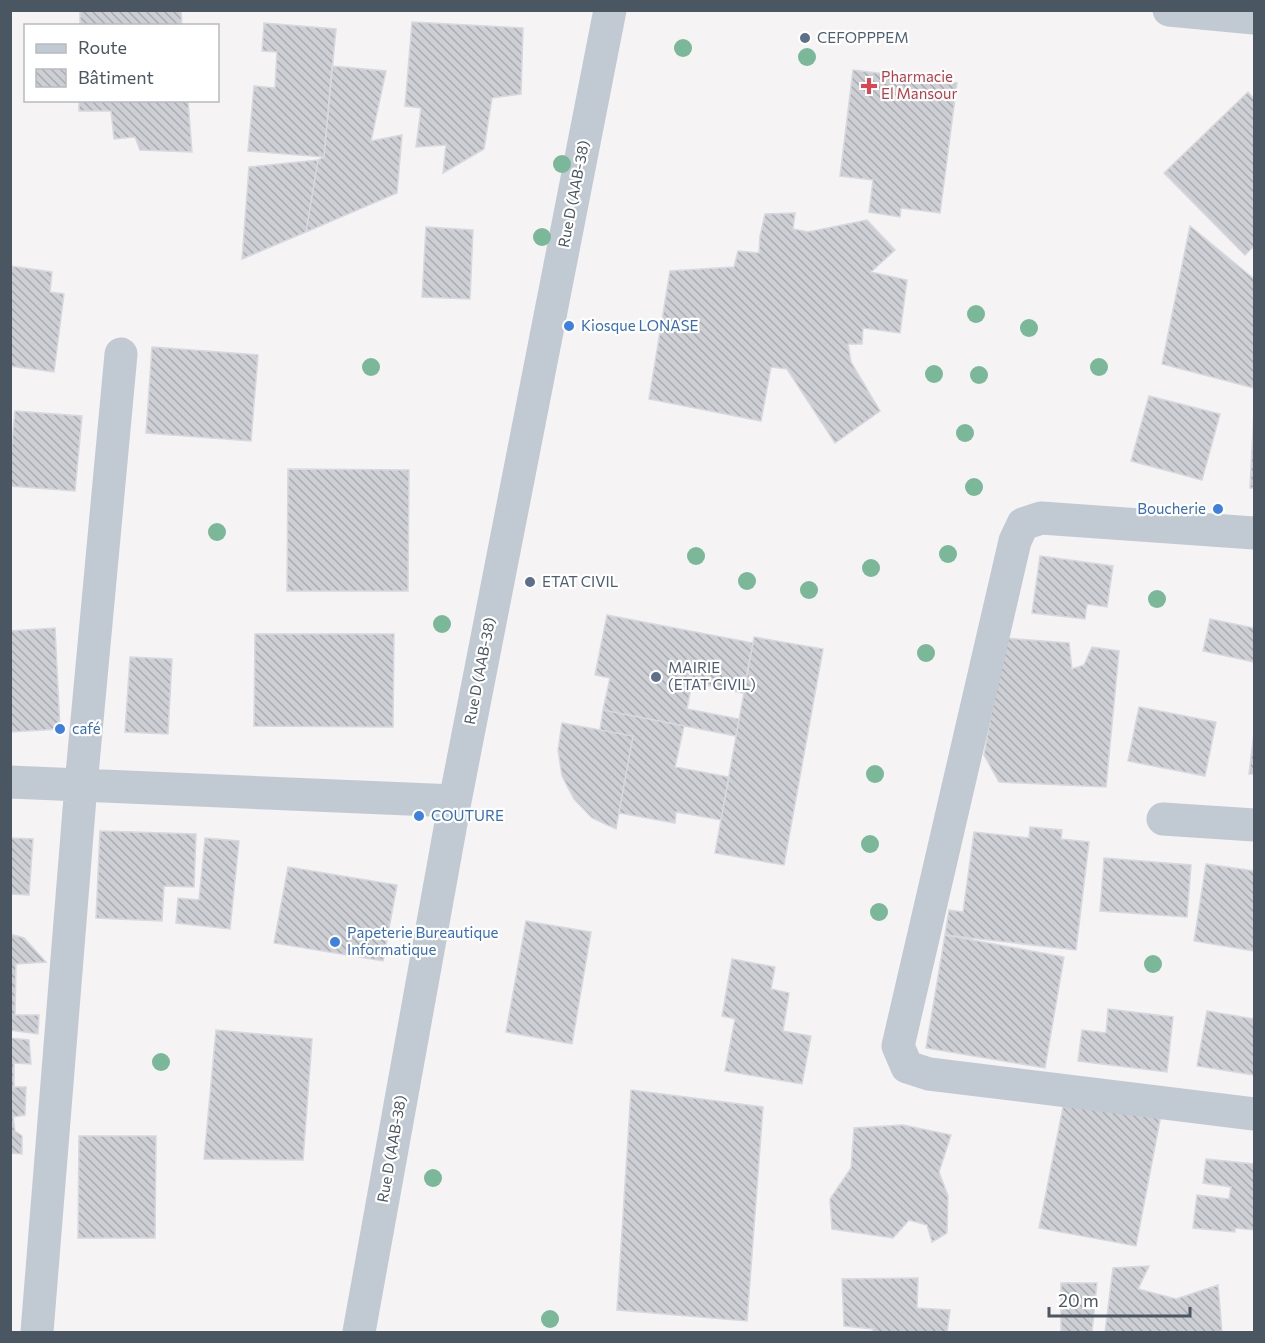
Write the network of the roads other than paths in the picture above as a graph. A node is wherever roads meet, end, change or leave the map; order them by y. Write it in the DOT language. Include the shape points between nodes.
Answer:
graph roads {
  1 [pos="610,10"];
  2 [pos="1169,10"];
  3 [pos="1254,18"];
  4 [pos="121,354"];
  5 [pos="1254,533"];
  6 [pos="10,782"];
  7 [pos="81,785"];
  8 [pos="454,801"];
  9 [pos="1163,819"];
  10 [pos="1254,825"];
  11 [pos="1254,1114"];
  12 [pos="37,1332"];
  13 [pos="359,1332"];
  1 -- 8 [label="street, Rue D (AAB-38)"];
  2 -- 3 [label="street"];
  4 -- 7 [label="street"];
  5 -- 11 [label="street" via="1041,518 1023,524 1015,541 898,1046 907,1067 929,1074"];
  6 -- 7 [label="street"];
  7 -- 8 [label="street"];
  7 -- 12 [label="street"];
  8 -- 13 [label="street, Rue D (AAB-38)"];
  9 -- 10 [label="street"];
}
